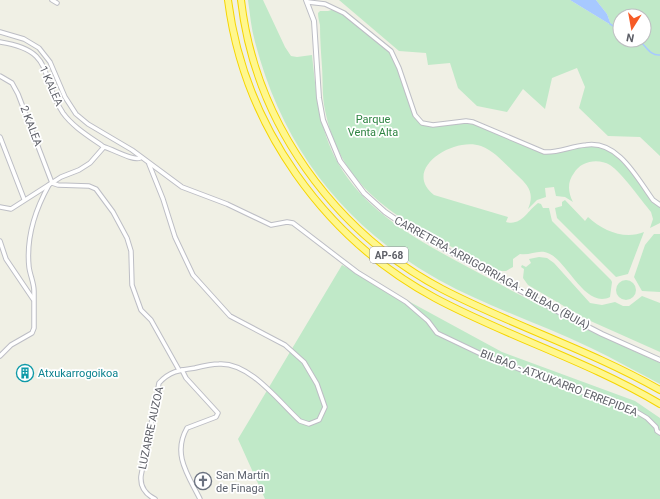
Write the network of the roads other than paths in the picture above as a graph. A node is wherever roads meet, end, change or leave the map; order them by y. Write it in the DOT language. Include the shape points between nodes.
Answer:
graph roads {
  1 [pos="52,0"];
  2 [pos="228,0"];
  3 [pos="241,0"];
  4 [pos="307,1"];
  5 [pos="57,3"];
  6 [pos="0,32"];
  7 [pos="0,42"];
  8 [pos="0,76"];
  9 [pos="0,137"];
  10 [pos="104,146"];
  11 [pos="140,158"];
  12 [pos="148,162"];
  13 [pos="51,183"];
  14 [pos="24,199"];
  15 [pos="660,205"];
  16 [pos="0,207"];
  17 [pos="0,241"];
  18 [pos="34,299"];
  19 [pos="0,356"];
  20 [pos="660,360"];
  21 [pos="181,370"];
  22 [pos="660,389"];
  23 [pos="660,404"];
  24 [pos="660,433"];
  25 [pos="154,499"];
  26 [pos="200,499"];
  1 -- 5 [label="street"];
  2 -- 23 [label="highway, AP-68" via="246,76 264,120 298,179 320,207 351,238 393,272 436,299 592,368"];
  3 -- 22 [label="highway, AP-68" via="250,47 270,107 307,172 352,224 395,259 437,286 596,357"];
  4 -- 15 [label="street" via="325,4 344,13 391,51 413,110 422,122 432,125 473,122 544,152 556,152 591,144 607,148 620,157"];
  4 -- 20 [label="street, CARRETERA ARRIGORRIAGA - BILBAO (BUIA)" via="315,34 323,120 340,160 364,193 385,212 416,233 559,312"];
  6 -- 11 [label="street" via="24,39 39,48 50,62 65,97 76,114 132,150"];
  7 -- 10 [label="street, 1 KALEA" via="23,47 37,56 64,113 82,131"];
  8 -- 13 [label="street, 2 KALEA" via="12,83 18,94"];
  9 -- 14 [label="street"];
  10 -- 11 [label="street, 1 KALEA" via="134,159"];
  10 -- 13 [label="street" via="90,163"];
  11 -- 12 [label="street, BILBAO - ATXUKARRO ERREPIDEA"];
  12 -- 21 [label="street, LUZARRE AUZOA" via="175,237 193,275 230,316 285,345 304,362 317,384 324,407 323,414 319,420 309,424 300,421 252,374 238,366 220,363"];
  12 -- 24 [label="street, BILBAO - ATXUKARRO ERREPIDEA" via="182,187 227,204 271,225 293,223 357,272 406,302 428,321 437,333 542,378 632,409 647,418"];
  13 -- 14 [label="street"];
  13 -- 18 [label="street" via="38,204 29,246"];
  13 -- 21 [label="street" via="90,186 96,189 113,212 131,251 132,285 141,310 151,320"];
  14 -- 16 [label="street" via="10,210"];
  17 -- 18 [label="street" via="6,259"];
  18 -- 19 [label="street" via="32,333 11,344"];
  21 -- 25 [label="street, LUZARRE AUZOA" via="166,376 160,383 140,483 147,495"];
  21 -- 26 [label="street" via="218,413 216,417 186,428 180,449 185,468"];
}
